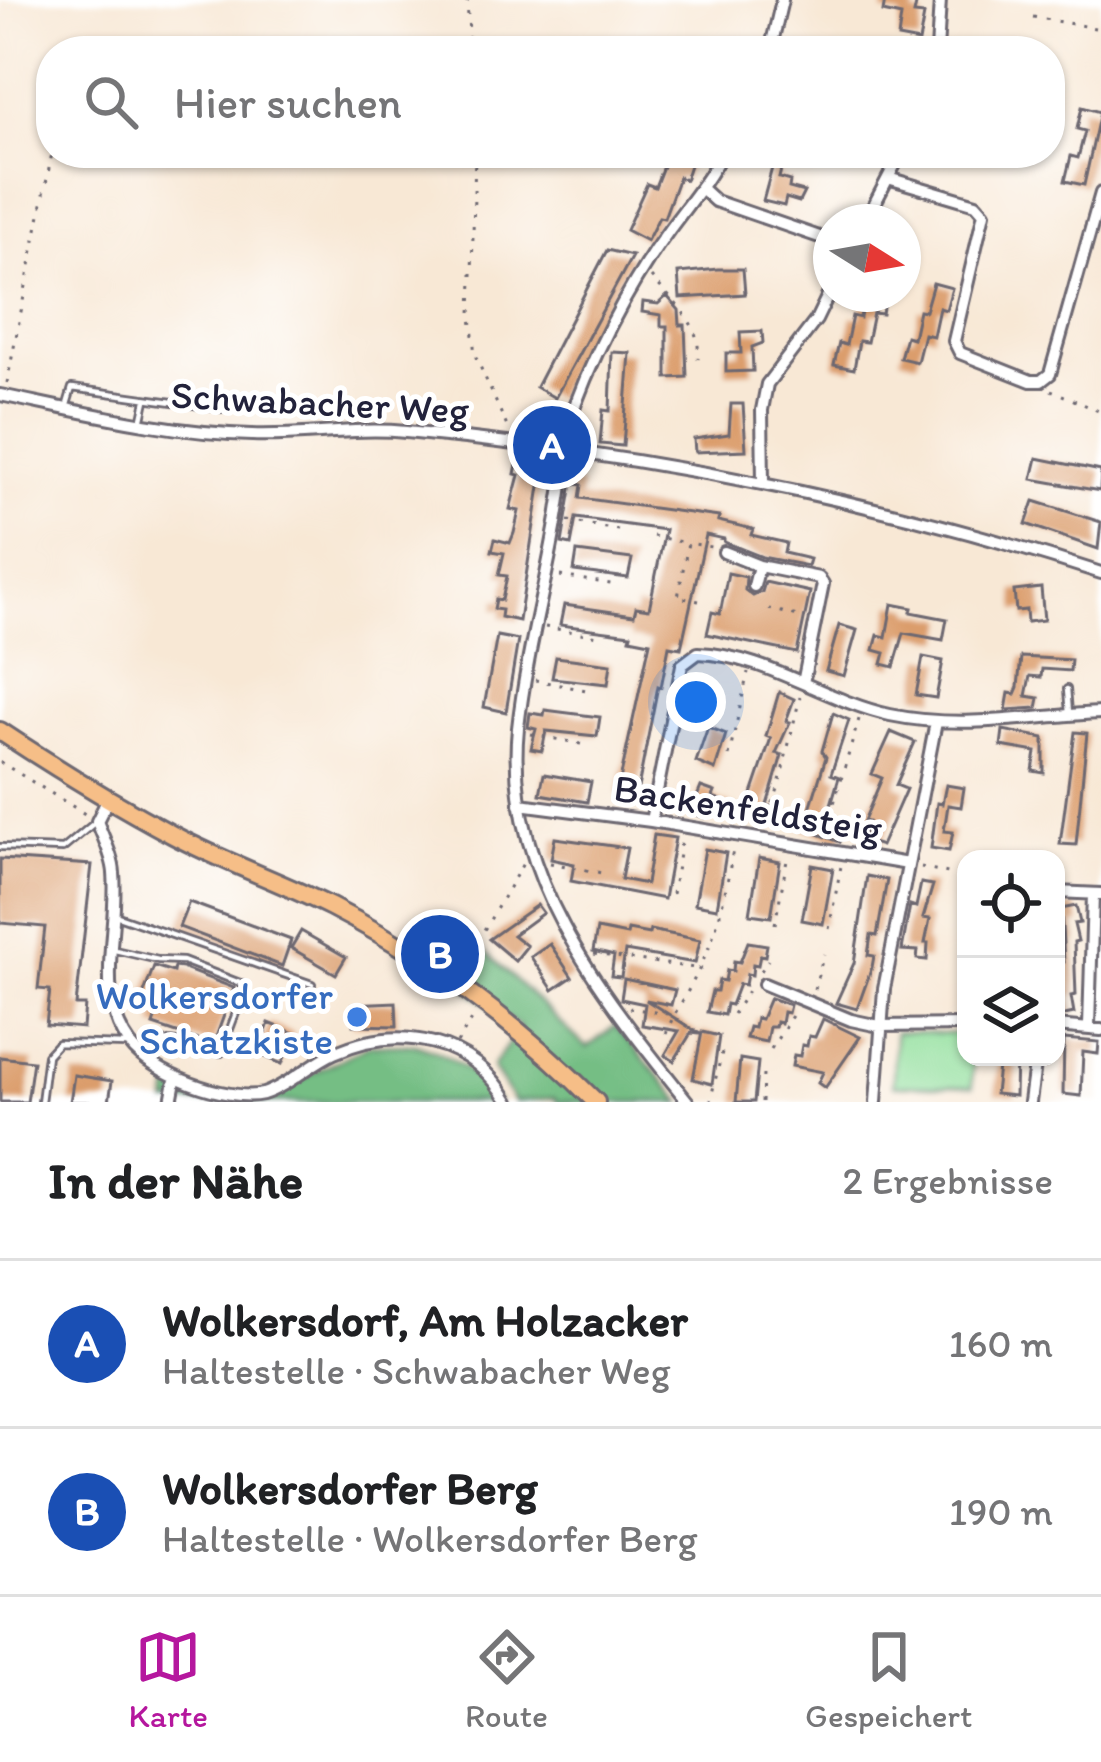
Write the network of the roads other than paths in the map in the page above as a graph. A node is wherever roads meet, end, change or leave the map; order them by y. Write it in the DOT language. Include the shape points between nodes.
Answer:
graph roads {
  1 [pos="782,0"];
  2 [pos="940,0"];
  3 [pos="774,36"];
  4 [pos="938,36"];
  5 [pos="714,168"];
  6 [pos="894,168"];
  7 [pos="889,178"];
  8 [pos="703,190"];
  9 [pos="1101,193"];
  10 [pos="875,204"];
  11 [pos="813,235"];
  12 [pos="820,312"];
  13 [pos="2,396"];
  14 [pos="146,400"];
  15 [pos="66,408"];
  16 [pos="223,409"];
  17 [pos="141,423"];
  18 [pos="566,451"];
  19 [pos="763,482"];
  20 [pos="717,549"];
  21 [pos="758,566"];
  22 [pos="1101,573"];
  23 [pos="754,586"];
  24 [pos="803,683"];
  25 [pos="1067,689"];
  26 [pos="1101,712"];
  27 [pos="1070,715"];
  28 [pos="936,722"];
  29 [pos="0,731"];
  30 [pos="108,799"];
  31 [pos="520,804"];
  32 [pos="97,821"];
  33 [pos="651,821"];
  34 [pos="0,847"];
  35 [pos="908,864"];
  36 [pos="1065,892"];
  37 [pos="1097,894"];
  38 [pos="115,915"];
  39 [pos="111,949"];
  40 [pos="312,984"];
  41 [pos="764,984"];
  42 [pos="957,1025"];
  43 [pos="879,1026"];
  44 [pos="1065,1026"];
  45 [pos="1095,1028"];
  46 [pos="136,1050"];
  47 [pos="1035,1066"];
  48 [pos="176,1080"];
  49 [pos="40,1102"];
  50 [pos="171,1102"];
  51 [pos="509,1102"];
  52 [pos="596,1102"];
  53 [pos="688,1102"];
  54 [pos="876,1102"];
  55 [pos="1030,1102"];
  1 -- 3 [label="street"];
  2 -- 4 [label="street"];
  5 -- 8 [label="street"];
  6 -- 7 [label="street"];
  7 -- 9 [label="street" via="984,213 954,341 960,353 1031,381 1050,374"];
  7 -- 10 [label="street"];
  8 -- 11 [label="street"];
  8 -- 18 [label="street" via="644,270 582,383"];
  12 -- 19 [label="street" via="767,384"];
  13 -- 15 [label="street, Schwabacher Weg"];
  14 -- 15 [label="lane" via="72,388"];
  14 -- 16 [label="lane"];
  14 -- 17 [label="lane"];
  15 -- 17 [label="street, Schwabacher Weg"];
  17 -- 18 [label="street, Schwabacher Weg" via="254,436 399,431"];
  18 -- 19 [label="street, Schwabacher Weg"];
  18 -- 31 [label="street" via="518,731"];
  19 -- 22 [label="street, Schwabacher Weg"];
  20 -- 21 [label="street"];
  21 -- 23 [label="street"];
  21 -- 24 [label="street" via="823,584"];
  24 -- 28 [label="street" via="888,715"];
  24 -- 33 [label="street" via="698,653 682,665"];
  25 -- 27 [label="lane"];
  26 -- 27 [label="street"];
  27 -- 28 [label="street"];
  28 -- 35 [label="street"];
  29 -- 30 [label="main road"];
  30 -- 32 [label="street"];
  30 -- 52 [label="main road" via="333,908 453,982 546,1052"];
  31 -- 33 [label="street, Backenfeldsteig"];
  31 -- 53 [label="street" via="575,951"];
  32 -- 34 [label="lane" via="63,849"];
  32 -- 38 [label="street" via="114,868"];
  33 -- 35 [label="street, Backenfeldsteig"];
  35 -- 43 [label="street"];
  36 -- 37 [label="street"];
  37 -- 45 [label="street"];
  38 -- 39 [label="street"];
  38 -- 40 [label="lane"];
  39 -- 46 [label="street" via="111,1001"];
  39 -- 46 [label="lane" via="183,961 245,989 221,1053 168,1040"];
  41 -- 43 [label="street"];
  42 -- 43 [label="street"];
  43 -- 54 [label="street"];
  44 -- 45 [label="street"];
  46 -- 48 [label="street"];
  46 -- 49 [label="lane" via="58,1043 47,1055"];
  47 -- 55 [label="street"];
  48 -- 50 [label="street"];
  48 -- 51 [label="street" via="261,1096 365,1040 429,1038 496,1080"];
}
